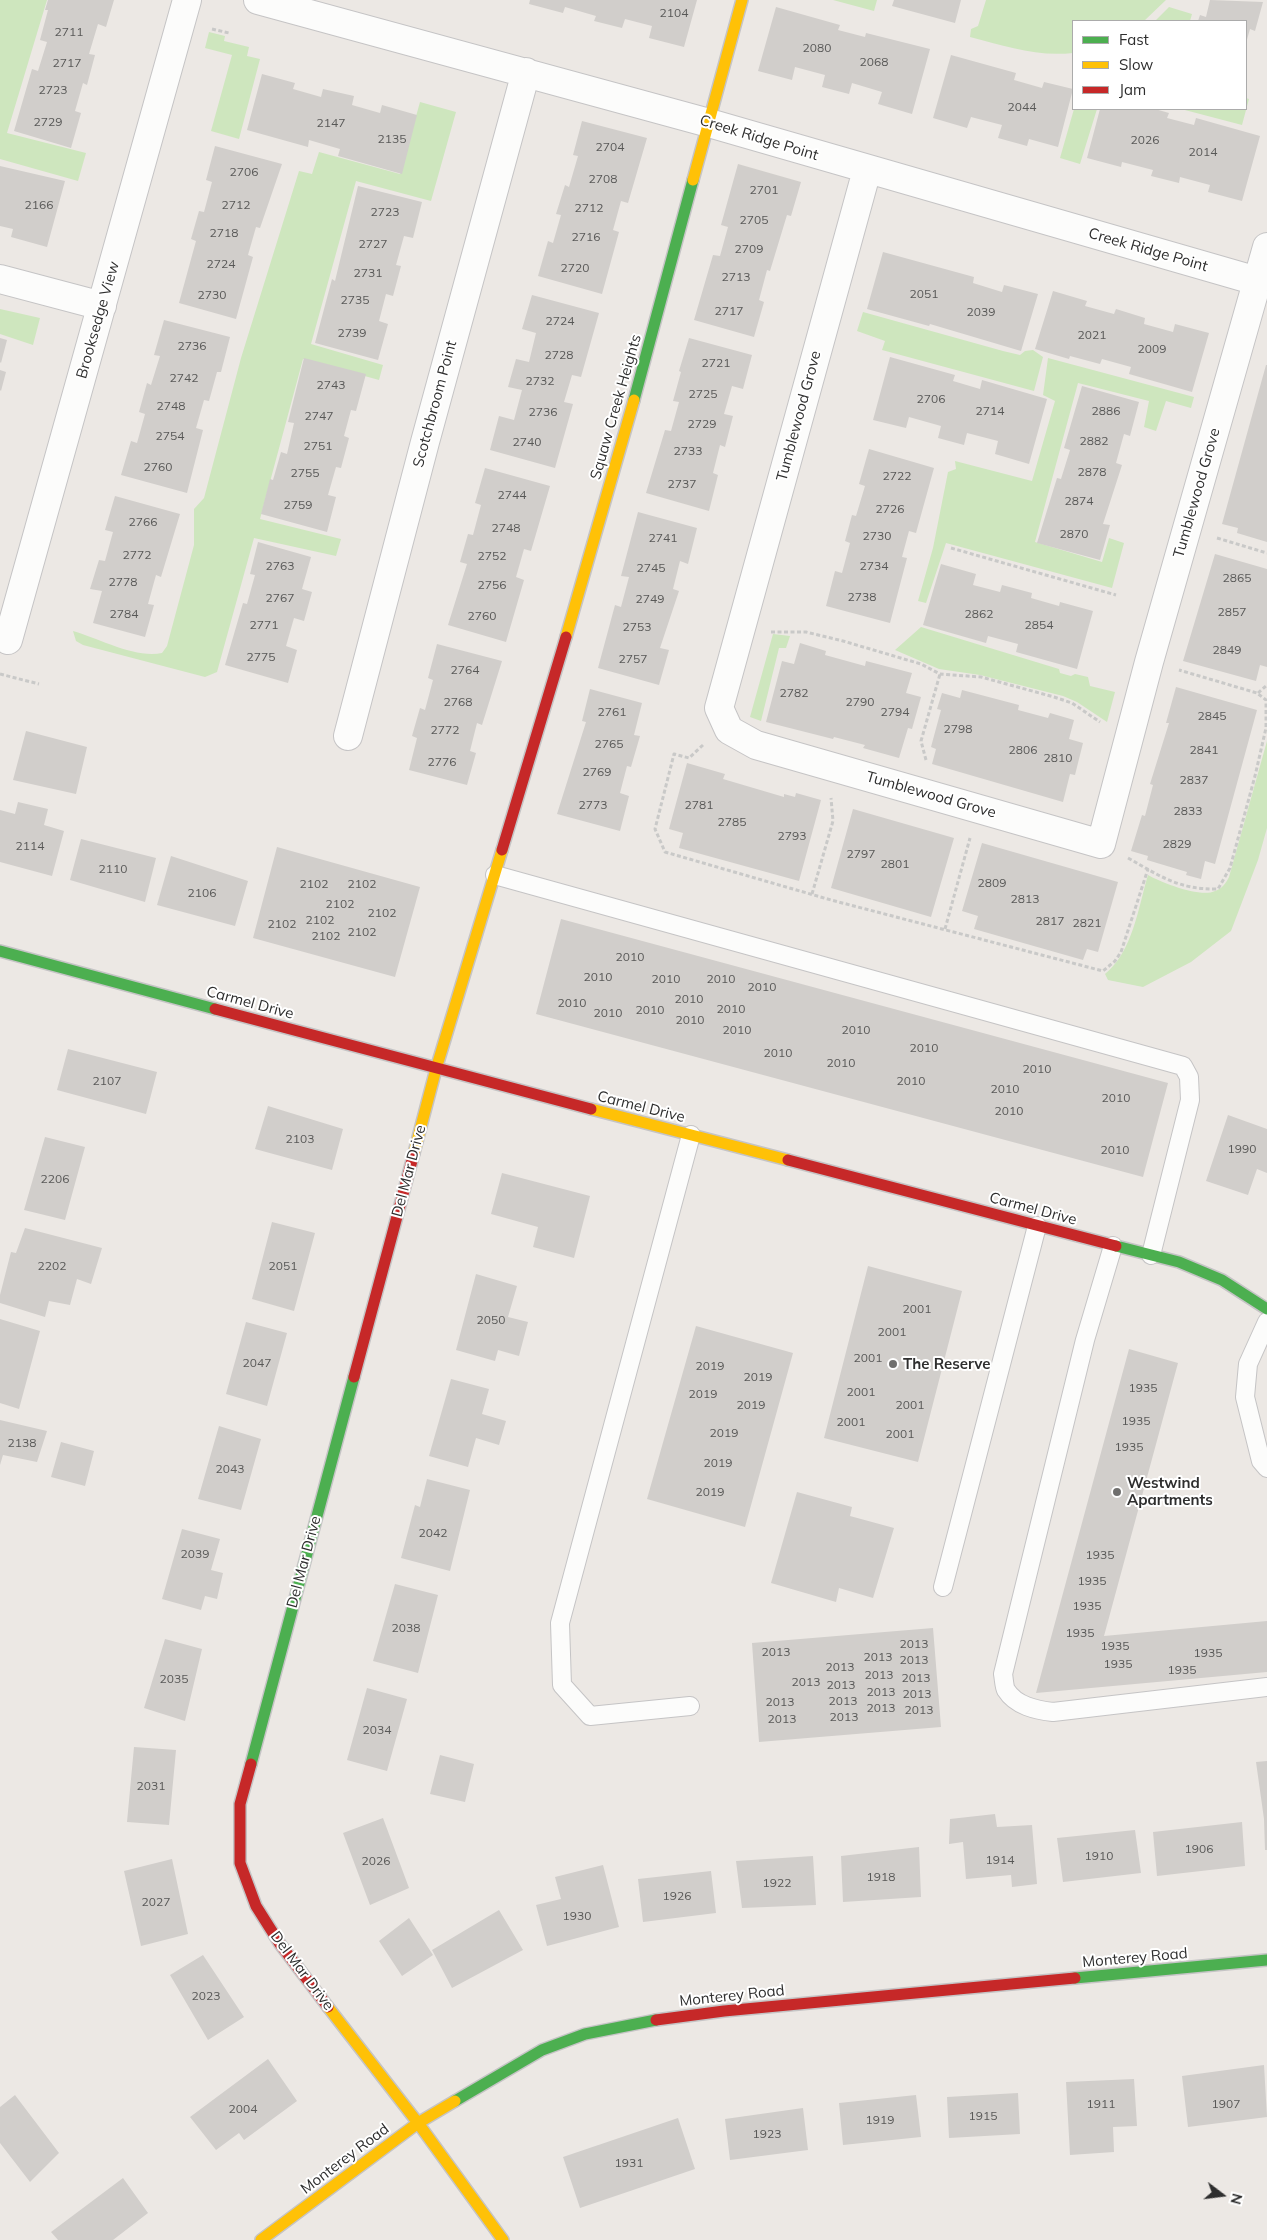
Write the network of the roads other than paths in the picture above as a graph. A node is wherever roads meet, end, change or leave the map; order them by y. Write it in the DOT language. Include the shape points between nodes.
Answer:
graph roads {
  1 [pos="187,0"];
  2 [pos="258,0"];
  3 [pos="742,0"];
  4 [pos="526,72"];
  5 [pos="709,122"];
  6 [pos="867,170"];
  7 [pos="1267,247"];
  8 [pos="0,279"];
  9 [pos="1257,281"];
  10 [pos="102,306"];
  11 [pos="1258,313"];
  12 [pos="8,640"];
  13 [pos="348,736"];
  14 [pos="509,819"];
  15 [pos="495,875"];
  16 [pos="1,957"];
  17 [pos="436,1069"];
  18 [pos="691,1135"];
  19 [pos="1037,1226"];
  20 [pos="1113,1246"];
  21 [pos="1151,1255"];
  22 [pos="1267,1309"];
  23 [pos="1267,1322"];
  24 [pos="1267,1468"];
  25 [pos="943,1588"];
  26 [pos="1267,1688"];
  27 [pos="690,1706"];
  28 [pos="1267,1960"];
  29 [pos="418,2123"];
  30 [pos="261,2240"];
  31 [pos="503,2240"];
  1 -- 10 [label="street, Brooksedge View"];
  2 -- 4 [label="street, Creek Ridge Point"];
  3 -- 5 [label="street, Squaw Creek Heights"];
  4 -- 5 [label="street, Creek Ridge Point"];
  4 -- 13 [label="street, Scotchbroom Point"];
  5 -- 6 [label="street, Creek Ridge Point"];
  5 -- 14 [label="street, Squaw Creek Heights" via="632,407"];
  6 -- 9 [label="street, Creek Ridge Point"];
  6 -- 11 [label="street, Tumblewood Grove" via="719,708 729,730 756,745 1101,844 1187,530"];
  7 -- 9 [label="street, Tumblewood Grove"];
  8 -- 10 [label="street"];
  9 -- 11 [label="street, Tumblewood Grove"];
  10 -- 12 [label="street, Brooksedge View"];
  14 -- 15 [label="street, Del Mar Drive"];
  15 -- 17 [label="street, Del Mar Drive"];
  15 -- 21 [label="lane" via="1183,1066 1189,1077 1190,1100"];
  16 -- 17 [label="street, Carmel Drive"];
  17 -- 18 [label="street, Carmel Drive"];
  17 -- 29 [label="street, Del Mar Drive" via="240,1804 240,1862 256,1906 280,1944"];
  18 -- 19 [label="street, Carmel Drive"];
  18 -- 27 [label="lane" via="560,1623 562,1685 590,1716"];
  19 -- 20 [label="street, Carmel Drive"];
  19 -- 25 [label="lane"];
  20 -- 21 [label="street, Carmel Drive"];
  20 -- 26 [label="lane" via="1084,1340 1003,1674 1006,1690 1032,1710 1053,1712"];
  21 -- 22 [label="street, Carmel Drive" via="1179,1262 1222,1280"];
  23 -- 24 [label="lane" via="1248,1364 1245,1397 1261,1461"];
  28 -- 29 [label="street, Monterey Road" via="734,2010 641,2022 585,2034 542,2050"];
  29 -- 30 [label="street, Monterey Road"];
  29 -- 31 [label="street, Del Mar Drive"];
}
